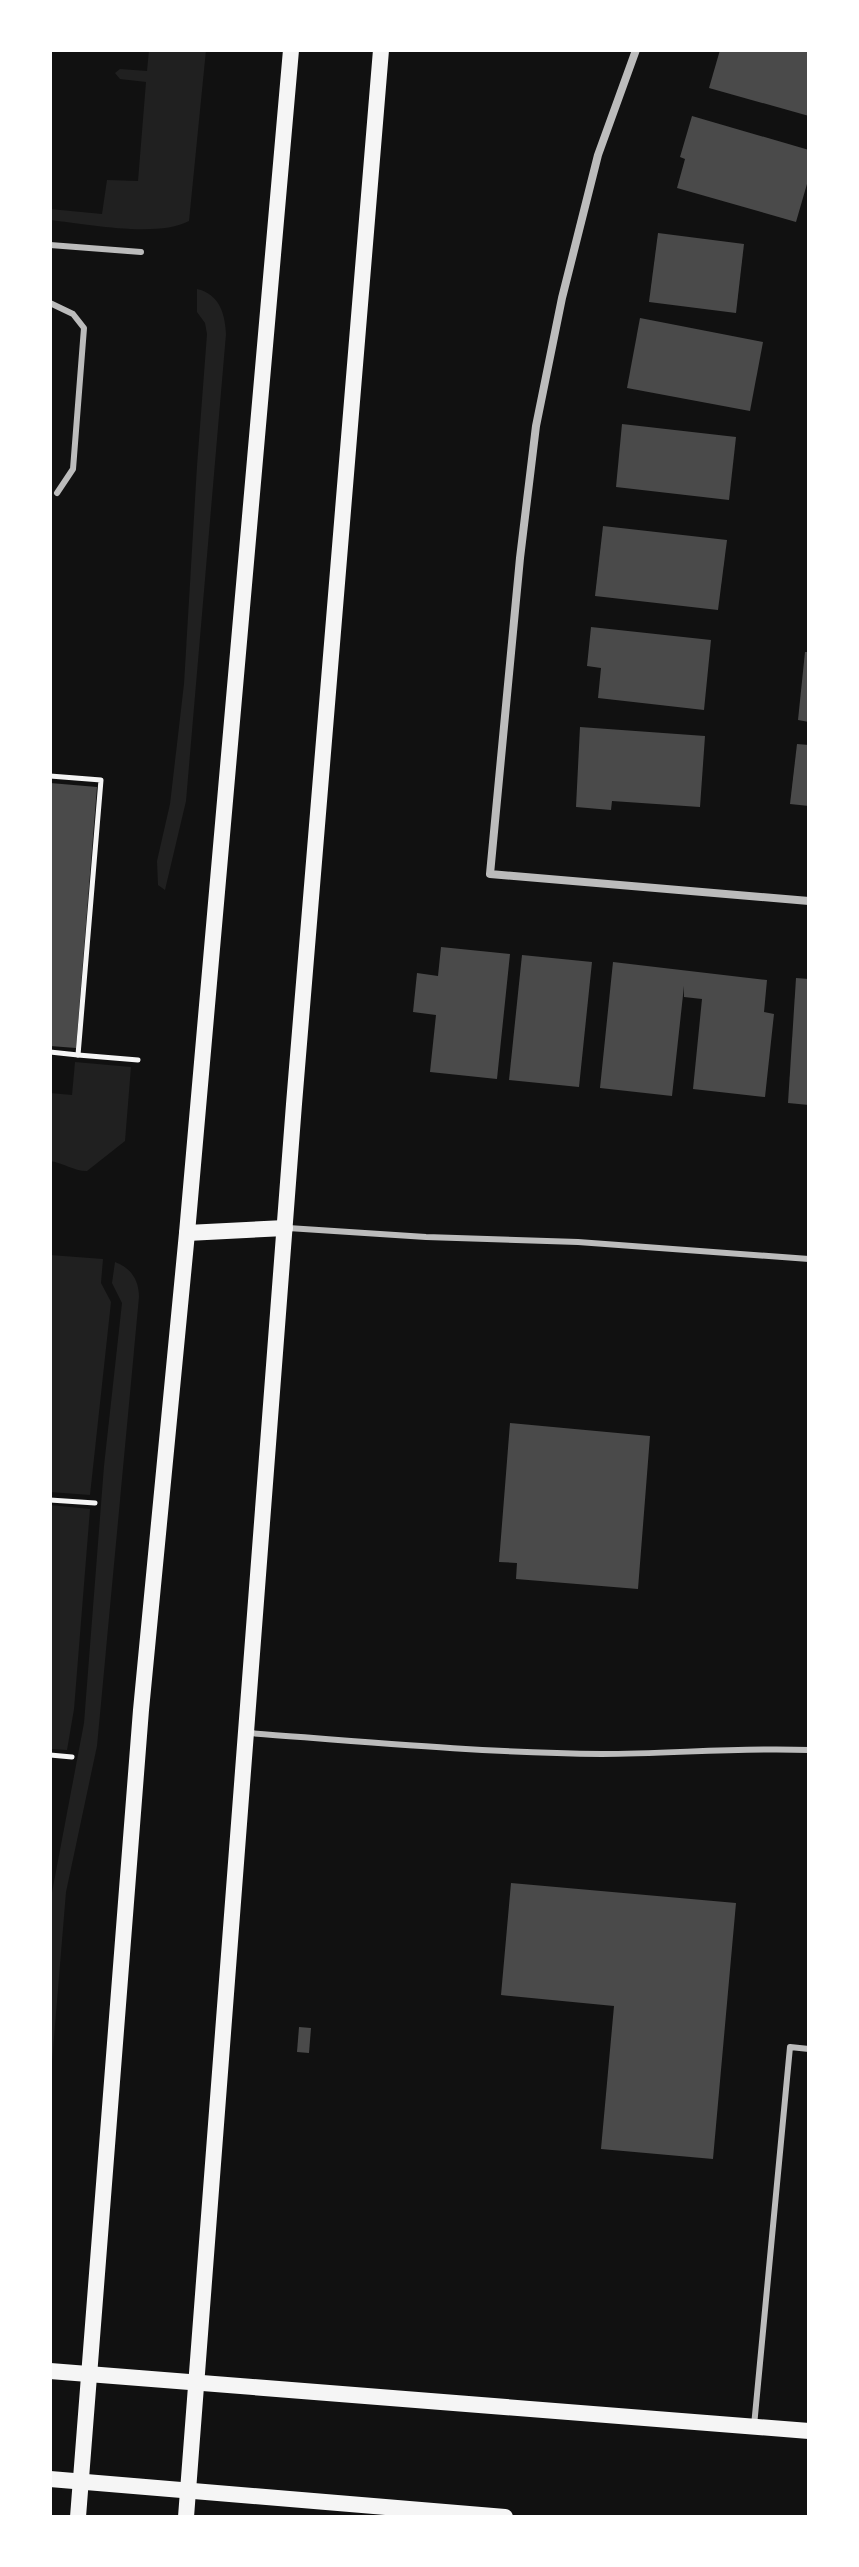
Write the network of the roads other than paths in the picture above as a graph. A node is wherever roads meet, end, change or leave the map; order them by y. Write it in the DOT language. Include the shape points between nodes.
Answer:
graph roads {
  1 [pos="291,50"];
  2 [pos="381,50"];
  3 [pos="636,50"];
  4 [pos="50,245"];
  5 [pos="141,252"];
  6 [pos="50,303"];
  7 [pos="57,493"];
  8 [pos="809,901"];
  9 [pos="285,1228"];
  10 [pos="187,1233"];
  11 [pos="809,1259"];
  12 [pos="246,1732"];
  13 [pos="809,1750"];
  14 [pos="809,2049"];
  15 [pos="50,2371"];
  16 [pos="90,2374"];
  17 [pos="196,2382"];
  18 [pos="754,2426"];
  19 [pos="809,2431"];
  20 [pos="50,2479"];
  21 [pos="81,2482"];
  22 [pos="188,2489"];
  23 [pos="78,2517"];
  24 [pos="186,2517"];
  25 [pos="505,2517"];
  1 -- 10 [label="main road"];
  2 -- 9 [label="main road"];
  3 -- 8 [label="street" via="598,155 536,426 490,874"];
  4 -- 5 [label="lane"];
  6 -- 7 [label="lane" via="73,314 84,328 73,469"];
  9 -- 10 [label="main road"];
  9 -- 11 [label="lane"];
  9 -- 12 [label="main road"];
  10 -- 16 [label="main road" via="140,1725"];
  12 -- 13 [label="lane" via="600,1754"];
  12 -- 17 [label="main road"];
  14 -- 18 [label="lane" via="790,2047"];
  15 -- 16 [label="main road"];
  16 -- 17 [label="main road"];
  16 -- 21 [label="main road"];
  17 -- 18 [label="main road"];
  17 -- 22 [label="main road"];
  18 -- 19 [label="main road"];
  20 -- 21 [label="main road"];
  21 -- 22 [label="main road"];
  21 -- 23 [label="main road"];
  22 -- 24 [label="main road"];
  22 -- 25 [label="main road"];
}
